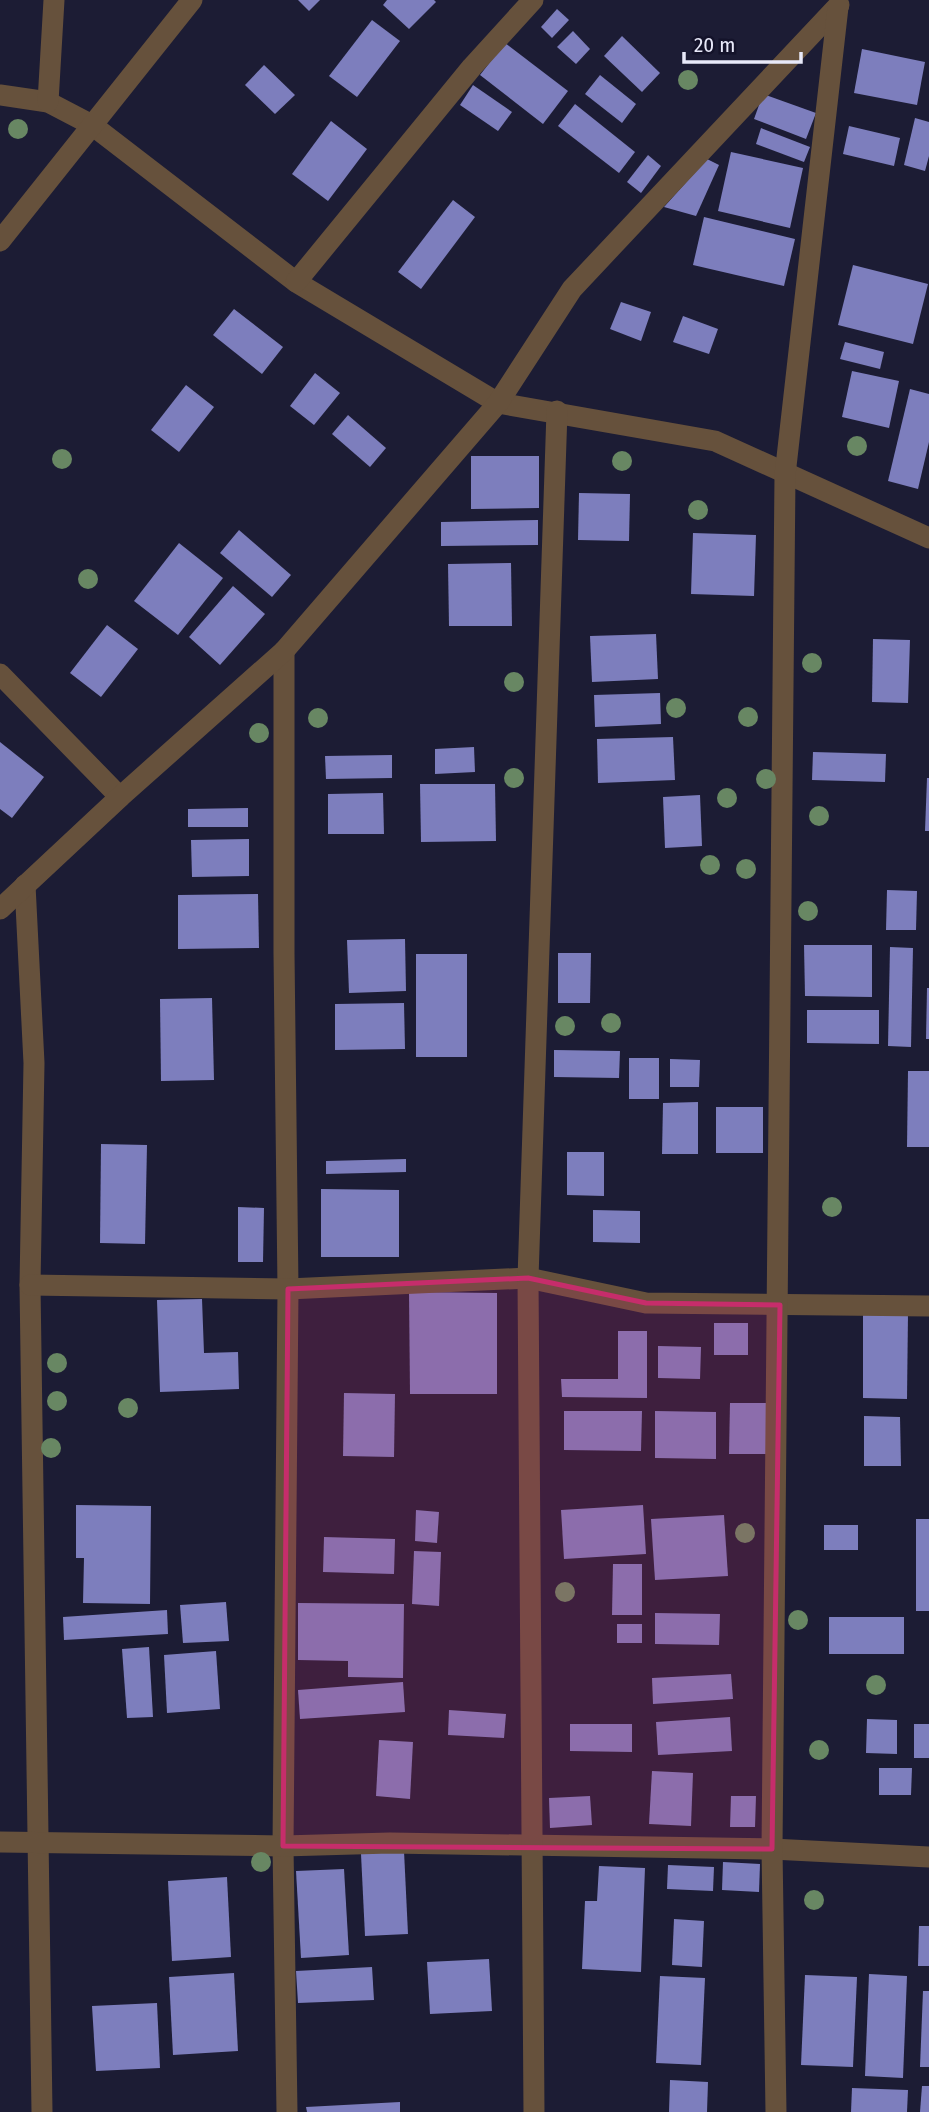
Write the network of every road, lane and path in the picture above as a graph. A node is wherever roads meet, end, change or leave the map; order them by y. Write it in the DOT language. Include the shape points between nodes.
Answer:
graph roads {
  1 [pos="54,0"];
  2 [pos="192,0"];
  3 [pos="533,0"];
  4 [pos="841,3"];
  5 [pos="0,95"];
  6 [pos="47,102"];
  7 [pos="92,125"];
  8 [pos="0,241"];
  9 [pos="296,282"];
  10 [pos="498,403"];
  11 [pos="557,411"];
  12 [pos="785,475"];
  13 [pos="929,538"];
  14 [pos="284,651"];
  15 [pos="0,674"];
  16 [pos="120,797"];
  17 [pos="25,885"];
  18 [pos="0,909"];
  19 [pos="528,1278"];
  20 [pos="30,1285"];
  21 [pos="288,1289"];
  22 [pos="779,1305"];
  23 [pos="929,1306"];
  24 [pos="0,1842"];
  25 [pos="40,1842"];
  26 [pos="283,1846"];
  27 [pos="531,1846"];
  28 [pos="772,1849"];
  29 [pos="929,1857"];
  30 [pos="41,2112"];
  31 [pos="287,2112"];
  32 [pos="534,2112"];
  33 [pos="776,2112"];
  1 -- 6 [label="street"];
  2 -- 7 [label="street"];
  3 -- 9 [label="street" via="472,67"];
  4 -- 10 [label="street" via="572,289"];
  4 -- 12 [label="street"];
  5 -- 6 [label="street"];
  6 -- 7 [label="street"];
  7 -- 8 [label="street"];
  7 -- 9 [label="street"];
  9 -- 10 [label="street"];
  10 -- 11 [label="street"];
  10 -- 14 [label="street"];
  11 -- 12 [label="street" via="715,441"];
  11 -- 19 [label="street"];
  12 -- 13 [label="street"];
  12 -- 22 [label="street"];
  14 -- 16 [label="street"];
  14 -- 21 [label="street"];
  15 -- 16 [label="street"];
  16 -- 17 [label="street"];
  17 -- 18 [label="street"];
  17 -- 20 [label="street" via="34,1063"];
  19 -- 21 [label="street"];
  19 -- 22 [label="street" via="646,1303"];
  19 -- 27 [label="street"];
  20 -- 21 [label="street"];
  20 -- 25 [label="street"];
  21 -- 26 [label="street"];
  22 -- 23 [label="street"];
  22 -- 28 [label="street"];
  24 -- 25 [label="street"];
  25 -- 26 [label="street"];
  25 -- 30 [label="street"];
  26 -- 27 [label="street"];
  26 -- 31 [label="street"];
  27 -- 28 [label="street"];
  27 -- 32 [label="street"];
  28 -- 29 [label="street"];
  28 -- 33 [label="street"];
}
